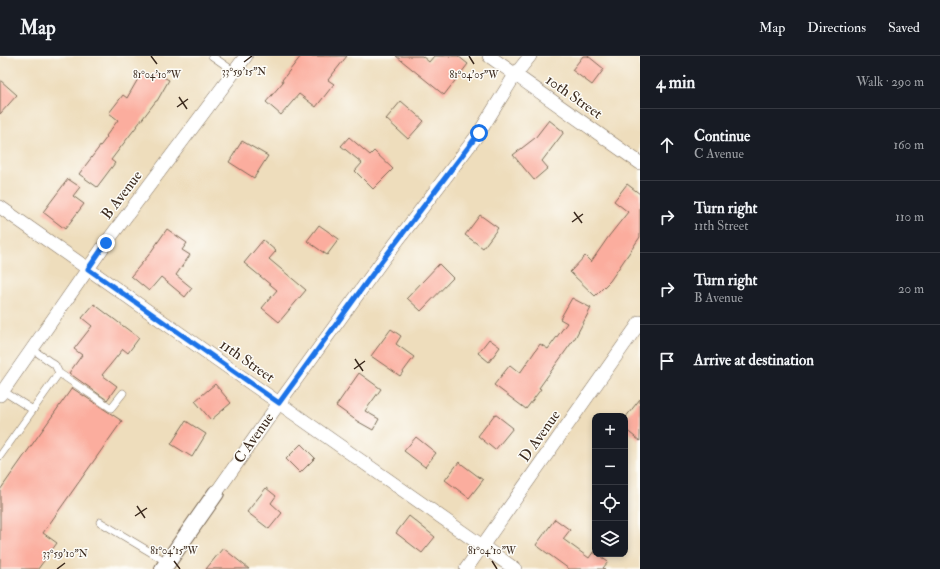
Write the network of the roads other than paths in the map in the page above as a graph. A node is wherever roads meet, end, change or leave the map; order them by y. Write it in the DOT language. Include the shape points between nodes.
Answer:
graph roads {
  1 [pos="212,56"];
  2 [pos="246,56"];
  3 [pos="489,56"];
  4 [pos="530,56"];
  5 [pos="235,72"];
  6 [pos="515,75"];
  7 [pos="640,163"];
  8 [pos="0,207"];
  9 [pos="88,269"];
  10 [pos="640,322"];
  11 [pos="32,349"];
  12 [pos="59,373"];
  13 [pos="1,393"];
  14 [pos="123,393"];
  15 [pos="279,403"];
  16 [pos="33,410"];
  17 [pos="0,456"];
  18 [pos="216,493"];
  19 [pos="100,522"];
  20 [pos="482,546"];
  21 [pos="165,566"];
  22 [pos="466,569"];
  23 [pos="515,569"];
  1 -- 5 [label="lane"];
  2 -- 5 [label="street, B Avenue"];
  3 -- 6 [label="street, 10th Street"];
  4 -- 6 [label="street, C Avenue"];
  5 -- 9 [label="street, B Avenue"];
  6 -- 7 [label="street, 10th Street"];
  6 -- 15 [label="street, C Avenue" via="479,133"];
  8 -- 9 [label="street, 11th Street"];
  9 -- 11 [label="street, B Avenue"];
  9 -- 15 [label="street, 11th Street"];
  10 -- 20 [label="street, D Avenue"];
  11 -- 12 [label="lane" via="55,365"];
  11 -- 13 [label="street, B Avenue"];
  12 -- 14 [label="lane" via="111,408"];
  12 -- 16 [label="lane"];
  13 -- 16 [label="lane"];
  15 -- 18 [label="street, C Avenue"];
  15 -- 20 [label="street, 11th Street"];
  16 -- 17 [label="lane"];
  18 -- 21 [label="street, C Avenue"];
  19 -- 21 [label="lane"];
  20 -- 22 [label="street, D Avenue"];
  20 -- 23 [label="street, 11th Street"];
}
